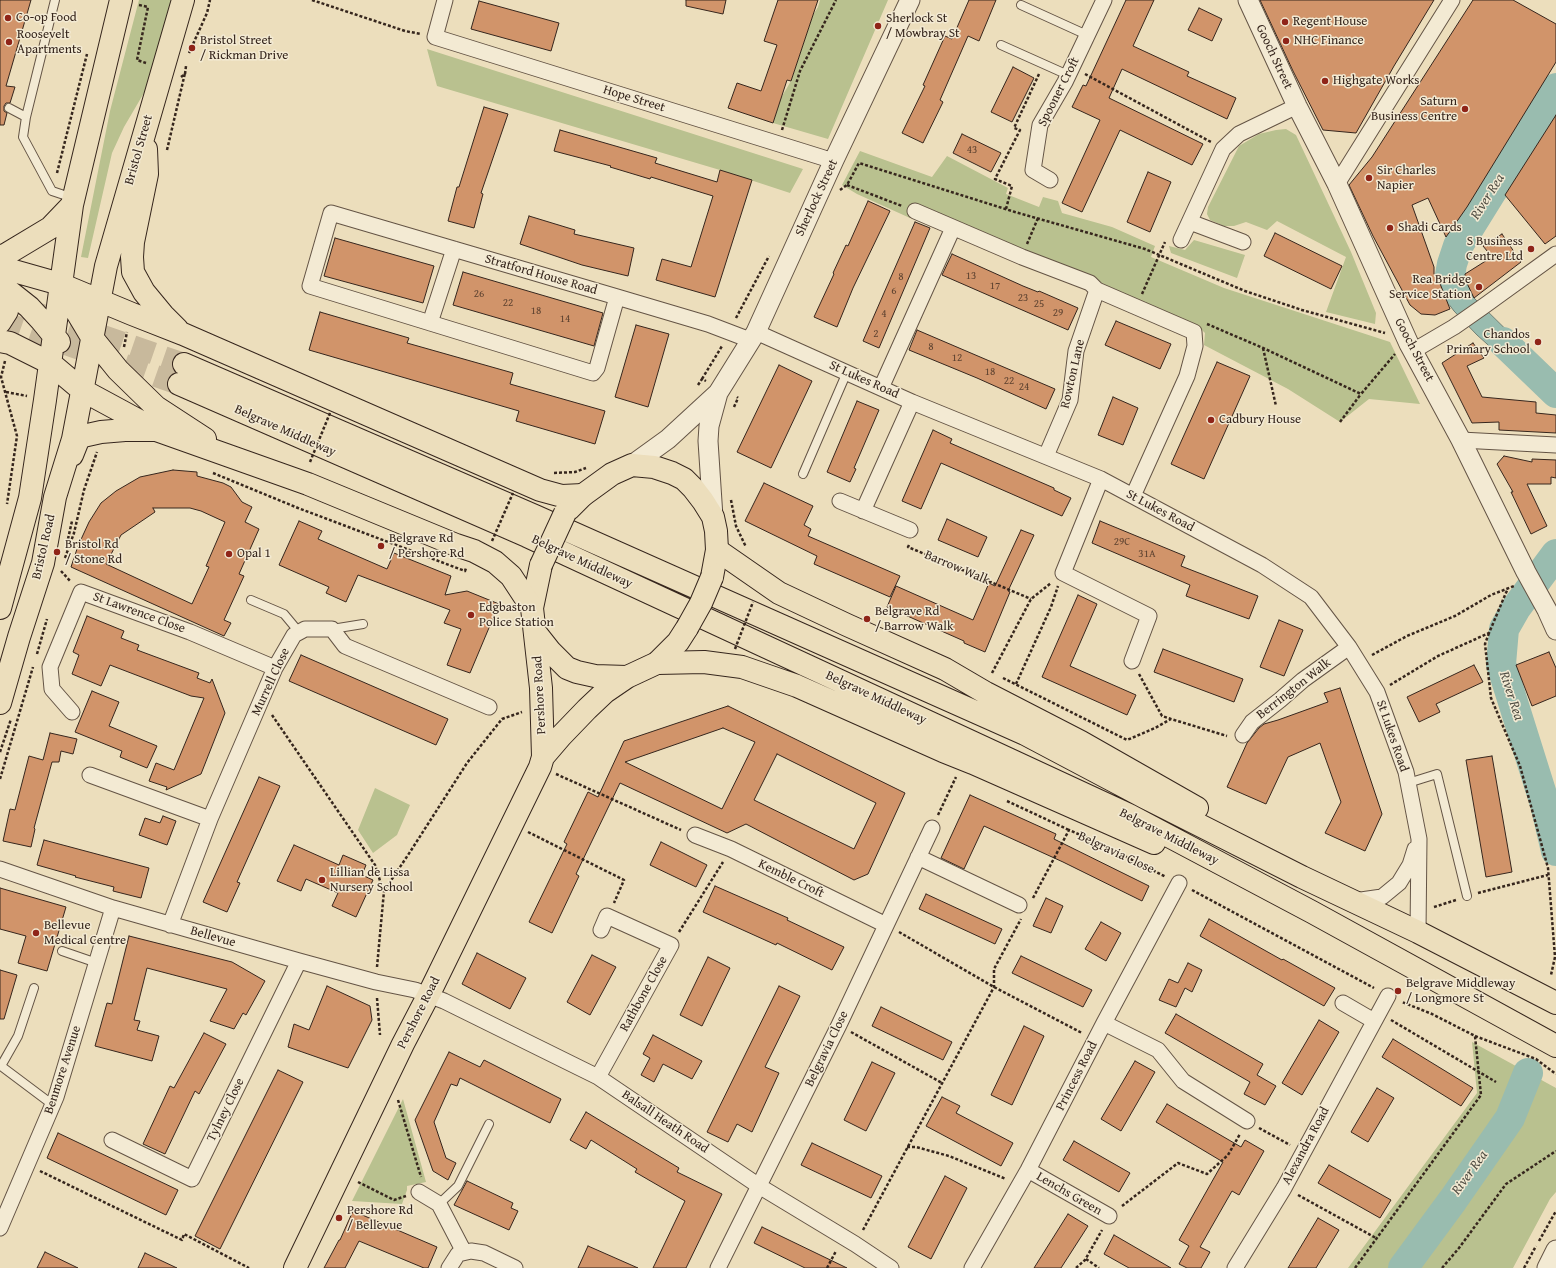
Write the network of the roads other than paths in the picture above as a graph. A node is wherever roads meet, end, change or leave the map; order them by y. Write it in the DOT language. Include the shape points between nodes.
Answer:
graph roads {
  1 [pos="55,0"];
  2 [pos="183,0"];
  3 [pos="446,0"];
  4 [pos="910,0"];
  5 [pos="1104,0"];
  6 [pos="1248,0"];
  7 [pos="1452,0"];
  8 [pos="121,1"];
  9 [pos="1022,5"];
  10 [pos="1087,36"];
  11 [pos="1001,45"];
  12 [pos="1070,71"];
  13 [pos="1297,106"];
  14 [pos="9,108"];
  15 [pos="26,117"];
  16 [pos="145,126"];
  17 [pos="834,160"];
  18 [pos="1050,180"];
  19 [pos="1337,184"];
  20 [pos="73,201"];
  21 [pos="915,211"];
  22 [pos="1190,222"];
  23 [pos="953,228"];
  24 [pos="1181,240"];
  25 [pos="1243,242"];
  26 [pos="454,249"];
  27 [pos="1556,254"];
  28 [pos="0,256"];
  29 [pos="0,279"];
  30 [pos="60,284"];
  31 [pos="1097,290"];
  32 [pos="617,297"];
  33 [pos="99,301"];
  34 [pos="0,322"];
  35 [pos="430,323"];
  36 [pos="87,331"];
  37 [pos="183,334"];
  38 [pos="753,336"];
  39 [pos="0,341"];
  40 [pos="56,348"];
  41 [pos="1406,351"];
  42 [pos="847,372"];
  43 [pos="880,388"];
  44 [pos="82,390"];
  45 [pos="718,393"];
  46 [pos="912,402"];
  47 [pos="156,430"];
  48 [pos="1461,440"];
  49 [pos="1556,445"];
  50 [pos="232,456"];
  51 [pos="1046,456"];
  52 [pos="632,465"];
  53 [pos="803,474"];
  54 [pos="1101,479"];
  55 [pos="582,495"];
  56 [pos="55,496"];
  57 [pos="1133,496"];
  58 [pos="840,501"];
  59 [pos="862,510"];
  60 [pos="713,517"];
  61 [pos="910,530"];
  62 [pos="717,550"];
  63 [pos="252,600"];
  64 [pos="1547,605"];
  65 [pos="0,608"];
  66 [pos="532,608"];
  67 [pos="363,624"];
  68 [pos="332,629"];
  69 [pos="1556,630"];
  70 [pos="299,632"];
  71 [pos="536,632"];
  72 [pos="1349,648"];
  73 [pos="1132,662"];
  74 [pos="657,663"];
  75 [pos="275,668"];
  76 [pos="627,677"];
  77 [pos="0,703"];
  78 [pos="489,707"];
  79 [pos="72,712"];
  80 [pos="1236,735"];
  81 [pos="549,766"];
  82 [pos="90,775"];
  83 [pos="1408,783"];
  84 [pos="210,820"];
  85 [pos="932,828"];
  86 [pos="695,835"];
  87 [pos="1419,838"];
  88 [pos="918,857"];
  89 [pos="0,869"];
  90 [pos="1302,877"];
  91 [pos="1179,883"];
  92 [pos="1467,896"];
  93 [pos="1354,901"];
  94 [pos="1023,907"];
  95 [pos="113,908"];
  96 [pos="1312,912"];
  97 [pos="1418,922"];
  98 [pos="170,924"];
  99 [pos="886,925"];
  100 [pos="601,930"];
  101 [pos="62,951"];
  102 [pos="299,961"];
  103 [pos="97,963"];
  104 [pos="34,988"];
  105 [pos="428,996"];
  106 [pos="1388,996"];
  107 [pos="1343,1003"];
  108 [pos="1556,1003"];
  109 [pos="1376,1017"];
  110 [pos="1104,1022"];
  111 [pos="1533,1035"];
  112 [pos="1556,1046"];
  113 [pos="1556,1056"];
  114 [pos="0,1066"];
  115 [pos="598,1077"];
  116 [pos="53,1105"];
  117 [pos="1247,1121"];
  118 [pos="489,1124"];
  119 [pos="112,1140"];
  120 [pos="1028,1170"];
  121 [pos="759,1186"];
  122 [pos="419,1192"];
  123 [pos="439,1204"];
  124 [pos="1109,1216"];
  125 [pos="0,1228"];
  126 [pos="1556,1250"];
  127 [pos="464,1252"];
  128 [pos="295,1268"];
  129 [pos="448,1268"];
  130 [pos="515,1268"];
  131 [pos="718,1268"];
  132 [pos="891,1268"];
  133 [pos="972,1268"];
  134 [pos="1235,1268"];
  135 [pos="1547,1268"];
  1 -- 15 [label="lane"];
  2 -- 16 [label="main road, Bristol Street"];
  3 -- 17 [label="street, Hope Street" via="435,37"];
  4 -- 17 [label="street, Sherlock Street"];
  5 -- 10 [label="street, Spooner Croft"];
  6 -- 13 [label="street, Gooch Street"];
  7 -- 19 [label="street"];
  8 -- 20 [label="main road"];
  9 -- 10 [label="lane"];
  10 -- 12 [label="street, Spooner Croft"];
  11 -- 12 [label="lane" via="1043,64"];
  12 -- 18 [label="street, Spooner Croft" via="1040,125 1033,170"];
  13 -- 19 [label="street, Gooch Street"];
  13 -- 22 [label="street" via="1239,134 1223,149"];
  14 -- 15 [label="lane"];
  15 -- 20 [label="lane" via="23,137 52,191"];
  16 -- 33 [label="main road, Bristol Street" via="106,266"];
  16 -- 37 [label="main road" via="147,174 133,242 133,272 144,292"];
  17 -- 38 [label="street, Sherlock Street"];
  19 -- 41 [label="street, Gooch Street"];
  20 -- 28 [label="main road" via="50,228"];
  20 -- 30 [label="main road"];
  21 -- 23 [label="street"];
  22 -- 24 [label="street"];
  22 -- 25 [label="street"];
  23 -- 31 [label="street" via="1090,283"];
  23 -- 43 [label="street"];
  26 -- 32 [label="street, Stratford House Road"];
  26 -- 35 [label="street"];
  26 -- 35 [label="street, Stratford House Road" via="331,213 310,286"];
  27 -- 41 [label="street" via="1454,327"];
  29 -- 30 [label="main road"];
  29 -- 34 [label="main road" via="7,310"];
  29 -- 40 [label="main road" via="29,307"];
  30 -- 33 [label="main road"];
  30 -- 36 [label="main road"];
  30 -- 40 [label="main road, Bristol Road"];
  31 -- 51 [label="street, Rowton Lane" via="1076,351 1070,400"];
  31 -- 57 [label="street" via="1194,332 1195,346 1187,376"];
  32 -- 35 [label="street" via="597,368 593,373"];
  32 -- 38 [label="street, Stratford House Road" via="729,332"];
  33 -- 36 [label="main road, Bristol Street"];
  33 -- 37 [label="main road"];
  36 -- 40 [label="main road"];
  36 -- 44 [label="main road, Bristol Road"];
  36 -- 50 [label="main road" via="118,370 156,407"];
  37 -- 55 [label="main road" via="540,490 562,496"];
  38 -- 42 [label="street, St Lukes Road"];
  38 -- 45 [label="street, Sherlock Street"];
  39 -- 40 [label="main road"];
  40 -- 44 [label="main road"];
  40 -- 65 [label="main road, Bristol Road" via="30,498"];
  41 -- 48 [label="street, Gooch Street"];
  42 -- 43 [label="street, St Lukes Road"];
  42 -- 53 [label="lane"];
  43 -- 46 [label="street, St Lukes Road"];
  44 -- 47 [label="main road"];
  44 -- 56 [label="main road, Bristol Road" via="73,438"];
  45 -- 52 [label="street, Sherlock Street" via="668,439"];
  45 -- 60 [label="street, Sherlock Street" via="709,426 708,441"];
  46 -- 51 [label="street, St Lukes Road"];
  46 -- 59 [label="street"];
  47 -- 50 [label="main road"];
  47 -- 56 [label="main road" via="101,432 79,438"];
  48 -- 49 [label="street"];
  48 -- 64 [label="street, Gooch Street" via="1526,572"];
  50 -- 66 [label="main road" via="474,551 495,562 511,576"];
  51 -- 54 [label="street, St Lukes Road"];
  52 -- 55 [label="main road" via="612,474"];
  52 -- 60 [label="main road" via="654,467 684,479"];
  54 -- 57 [label="street, St Lukes Road"];
  54 -- 73 [label="street" via="1062,573 1149,616"];
  55 -- 66 [label="main road, bridge" via="564,513 541,565"];
  56 -- 77 [label="main road, Bristol Road" via="43,563"];
  57 -- 72 [label="street, St Lukes Road" via="1262,565 1311,596"];
  58 -- 59 [label="street"];
  59 -- 61 [label="street"];
  60 -- 62 [label="main road"];
  62 -- 74 [label="main road, bridge" via="712,577 701,603 678,642"];
  62 -- 90 [label="main road" via="779,593 945,669 1081,742 1265,847"];
  63 -- 70 [label="lane" via="284,614"];
  64 -- 69 [label="street, Gooch Street"];
  66 -- 71 [label="main road, Pershore Road"];
  67 -- 68 [label="lane"];
  68 -- 70 [label="street" via="305,629"];
  68 -- 78 [label="street" via="345,646"];
  70 -- 75 [label="street, Murrell Close" via="294,635"];
  71 -- 76 [label="main road" via="567,668 595,676"];
  71 -- 81 [label="main road, Pershore Road" via="541,705"];
  72 -- 80 [label="street, Berrington Walk" via="1303,680"];
  72 -- 83 [label="street, St Lukes Road" via="1377,692"];
  74 -- 76 [label="main road, Pershore Road"];
  74 -- 96 [label="main road" via="704,662 742,667 797,686"];
  75 -- 79 [label="street, St Lawrence Close" via="190,632 81,592 50,667 52,689"];
  75 -- 84 [label="street, Murrell Close"];
  76 -- 81 [label="main road, Pershore Road" via="605,692 561,736"];
  81 -- 105 [label="main road, Pershore Road" via="540,767"];
  82 -- 84 [label="street"];
  83 -- 87 [label="street, St Lukes Road"];
  83 -- 92 [label="lane" via="1437,774"];
  84 -- 98 [label="street, Murrell Close"];
  85 -- 88 [label="street, Belgravia Close"];
  86 -- 99 [label="street, Kemble Croft" via="731,849"];
  87 -- 93 [label="street, St Lukes Road" via="1410,865 1399,883 1382,897"];
  87 -- 97 [label="street, St Lukes Road"];
  88 -- 94 [label="street"];
  88 -- 99 [label="street, Belgravia Close"];
  89 -- 95 [label="street, Bellevue"];
  90 -- 93 [label="main road, Belgrave Middleway"];
  90 -- 96 [label="main road, Belgrave Middleway" via="1025,734 542,519 181,374 1129,815"];
  91 -- 110 [label="street, Princess Road"];
  93 -- 97 [label="main road, Belgrave Middleway"];
  95 -- 98 [label="street, Bellevue"];
  95 -- 103 [label="street, Benmore Avenue"];
  96 -- 111 [label="main road, Belgrave Middleway"];
  97 -- 108 [label="main road, Belgrave Middleway"];
  98 -- 102 [label="street, Bellevue"];
  99 -- 121 [label="street, Belgravia Close"];
  100 -- 115 [label="street, Rathbone Close" via="607,916 671,945"];
  101 -- 103 [label="lane"];
  102 -- 105 [label="street, Bellevue" via="415,990"];
  102 -- 119 [label="street, Tylney Close" via="192,1179"];
  103 -- 116 [label="street, Benmore Avenue"];
  104 -- 114 [label="lane" via="18,1036"];
  105 -- 115 [label="street, Balsall Heath Road" via="444,1001"];
  105 -- 128 [label="main road, Pershore Road"];
  106 -- 109 [label="street, Alexandra Road"];
  107 -- 109 [label="street"];
  109 -- 134 [label="street, Alexandra Road" via="1284,1188"];
  110 -- 117 [label="street" via="1158,1050 1183,1081"];
  110 -- 120 [label="street, Princess Road"];
  111 -- 112 [label="main road, Belgrave Middleway"];
  111 -- 113 [label="street"];
  114 -- 116 [label="lane"];
  115 -- 121 [label="street, Balsall Heath Road"];
  116 -- 125 [label="street, Benmore Avenue"];
  118 -- 123 [label="lane" via="458,1186"];
  120 -- 124 [label="street, Lenchs Green"];
  120 -- 133 [label="street, Princess Road"];
  121 -- 131 [label="street, Belgravia Close"];
  121 -- 132 [label="street, Balsall Heath Road"];
  122 -- 123 [label="street"];
  123 -- 127 [label="street"];
  126 -- 135 [label="street"];
  127 -- 129 [label="street" via="458,1254"];
  127 -- 130 [label="street" via="484,1253"];
}
